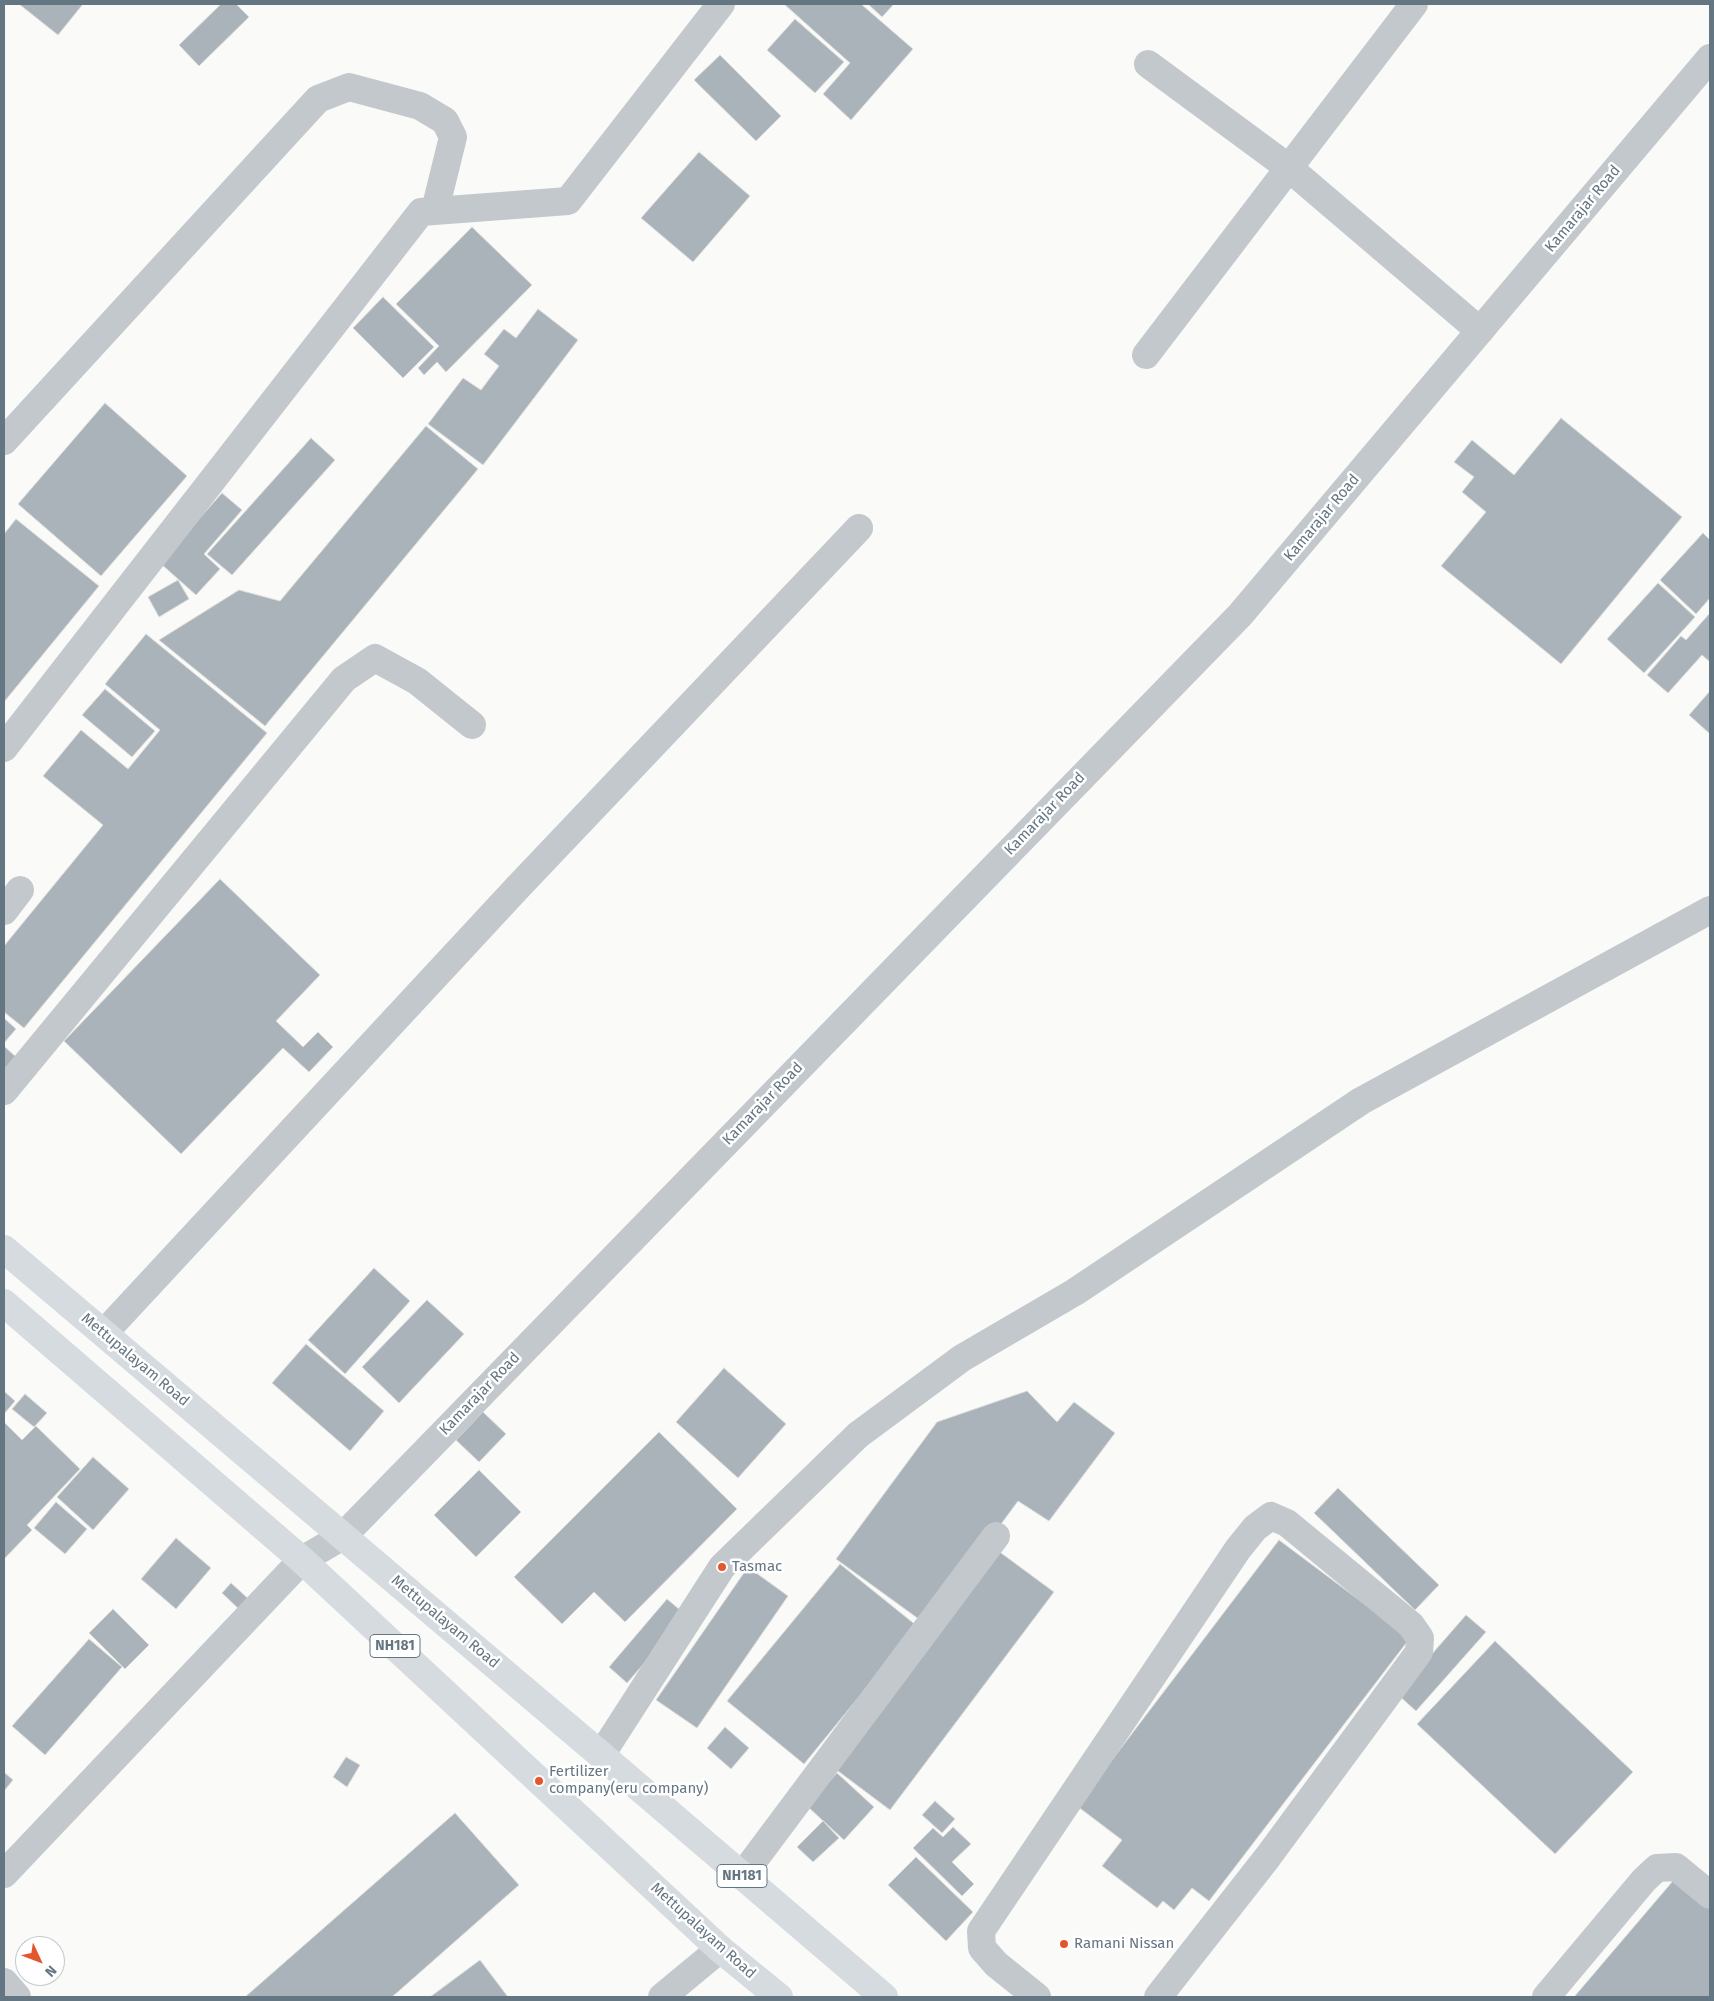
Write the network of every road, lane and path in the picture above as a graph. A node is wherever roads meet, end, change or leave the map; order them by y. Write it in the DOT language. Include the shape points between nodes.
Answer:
graph roads {
  1 [pos="721,4"];
  2 [pos="1414,4"];
  3 [pos="1148,64"];
  4 [pos="1705,75"];
  5 [pos="1289,168"];
  6 [pos="435,210"];
  7 [pos="1480,331"];
  8 [pos="1146,355"];
  9 [pos="4,441"];
  10 [pos="859,528"];
  11 [pos="472,725"];
  12 [pos="4,748"];
  13 [pos="1710,910"];
  14 [pos="4,1091"];
  15 [pos="4,1249"];
  16 [pos="4,1303"];
  17 [pos="104,1333"];
  18 [pos="343,1536"];
  19 [pos="996,1536"];
  20 [pos="302,1560"];
  21 [pos="601,1755"];
  22 [pos="4,1874"];
  23 [pos="742,1876"];
  24 [pos="1710,1895"];
  25 [pos="720,1949"];
  26 [pos="4,1982"];
  27 [pos="17,1997"];
  28 [pos="662,1997"];
  29 [pos="779,1997"];
  30 [pos="884,1997"];
  31 [pos="1037,1997"];
  32 [pos="1158,1997"];
  33 [pos="1546,1997"];
  1 -- 6 [label="street" via="568,201"];
  2 -- 5 [label="street"];
  3 -- 5 [label="street"];
  4 -- 7 [label="street, Kamarajar Road"];
  5 -- 7 [label="street"];
  5 -- 8 [label="street"];
  6 -- 9 [label="street" via="453,137 445,121 420,106 349,87 318,99"];
  6 -- 12 [label="street" via="421,212"];
  7 -- 18 [label="street, Kamarajar Road" via="1240,615"];
  10 -- 17 [label="street" via="518,887"];
  11 -- 14 [label="street" via="417,681 375,658 344,679"];
  13 -- 21 [label="street" via="1361,1101 1076,1292 962,1358 858,1435 722,1567"];
  15 -- 17 [label="highway, Mettupalayam Road / NH181"];
  16 -- 20 [label="highway, Mettupalayam Road / NH181"];
  17 -- 18 [label="highway, Mettupalayam Road / NH181"];
  18 -- 20 [label="street, Kamarajar Road"];
  18 -- 21 [label="highway, Mettupalayam Road / NH181"];
  19 -- 23 [label="street"];
  20 -- 22 [label="street, Kamarajar Road"];
  20 -- 25 [label="highway, Mettupalayam Road / NH181"];
  21 -- 23 [label="highway, Mettupalayam Road / NH181"];
  23 -- 30 [label="highway, Mettupalayam Road / NH181"];
  24 -- 33 [label="street" via="1676,1867 1658,1868 1644,1880"];
  25 -- 28 [label="street"];
  25 -- 29 [label="highway, Mettupalayam Road / NH181"];
  26 -- 27 [label="street"];
  31 -- 32 [label="street" via="996,1964 982,1948 981,1931 1238,1549 1255,1528 1271,1516 1287,1524 1410,1625 1420,1638 1419,1652 1267,1858"];
}
